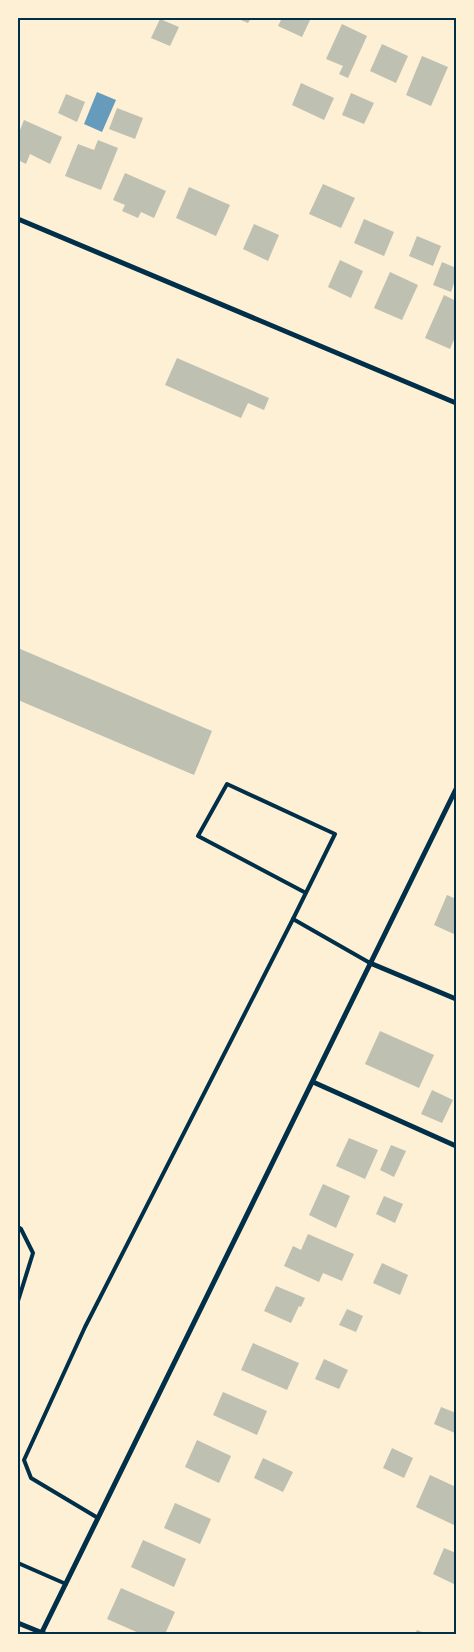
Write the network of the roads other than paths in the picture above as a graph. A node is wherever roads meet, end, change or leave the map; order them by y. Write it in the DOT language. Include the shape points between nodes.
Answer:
graph roads {
  1 [pos="18,219"];
  2 [pos="456,403"];
  3 [pos="456,789"];
  4 [pos="306,894"];
  5 [pos="293,919"];
  6 [pos="370,963"];
  7 [pos="456,999"];
  8 [pos="313,1082"];
  9 [pos="456,1146"];
  10 [pos="18,1227"];
  11 [pos="18,1301"];
  12 [pos="98,1518"];
  13 [pos="18,1563"];
  14 [pos="66,1584"];
  15 [pos="18,1623"];
  16 [pos="43,1634"];
  1 -- 2 [label="street"];
  3 -- 6 [label="street"];
  4 -- 4 [label="lane" via="335,834 227,784 198,836"];
  4 -- 5 [label="lane"];
  5 -- 6 [label="lane"];
  5 -- 12 [label="lane" via="85,1327 24,1460 32,1478"];
  6 -- 7 [label="street"];
  6 -- 8 [label="street"];
  8 -- 9 [label="street"];
  8 -- 12 [label="street"];
  10 -- 11 [label="lane" via="33,1253"];
  12 -- 14 [label="street"];
  13 -- 14 [label="lane"];
  14 -- 16 [label="street"];
  15 -- 16 [label="street"];
}
